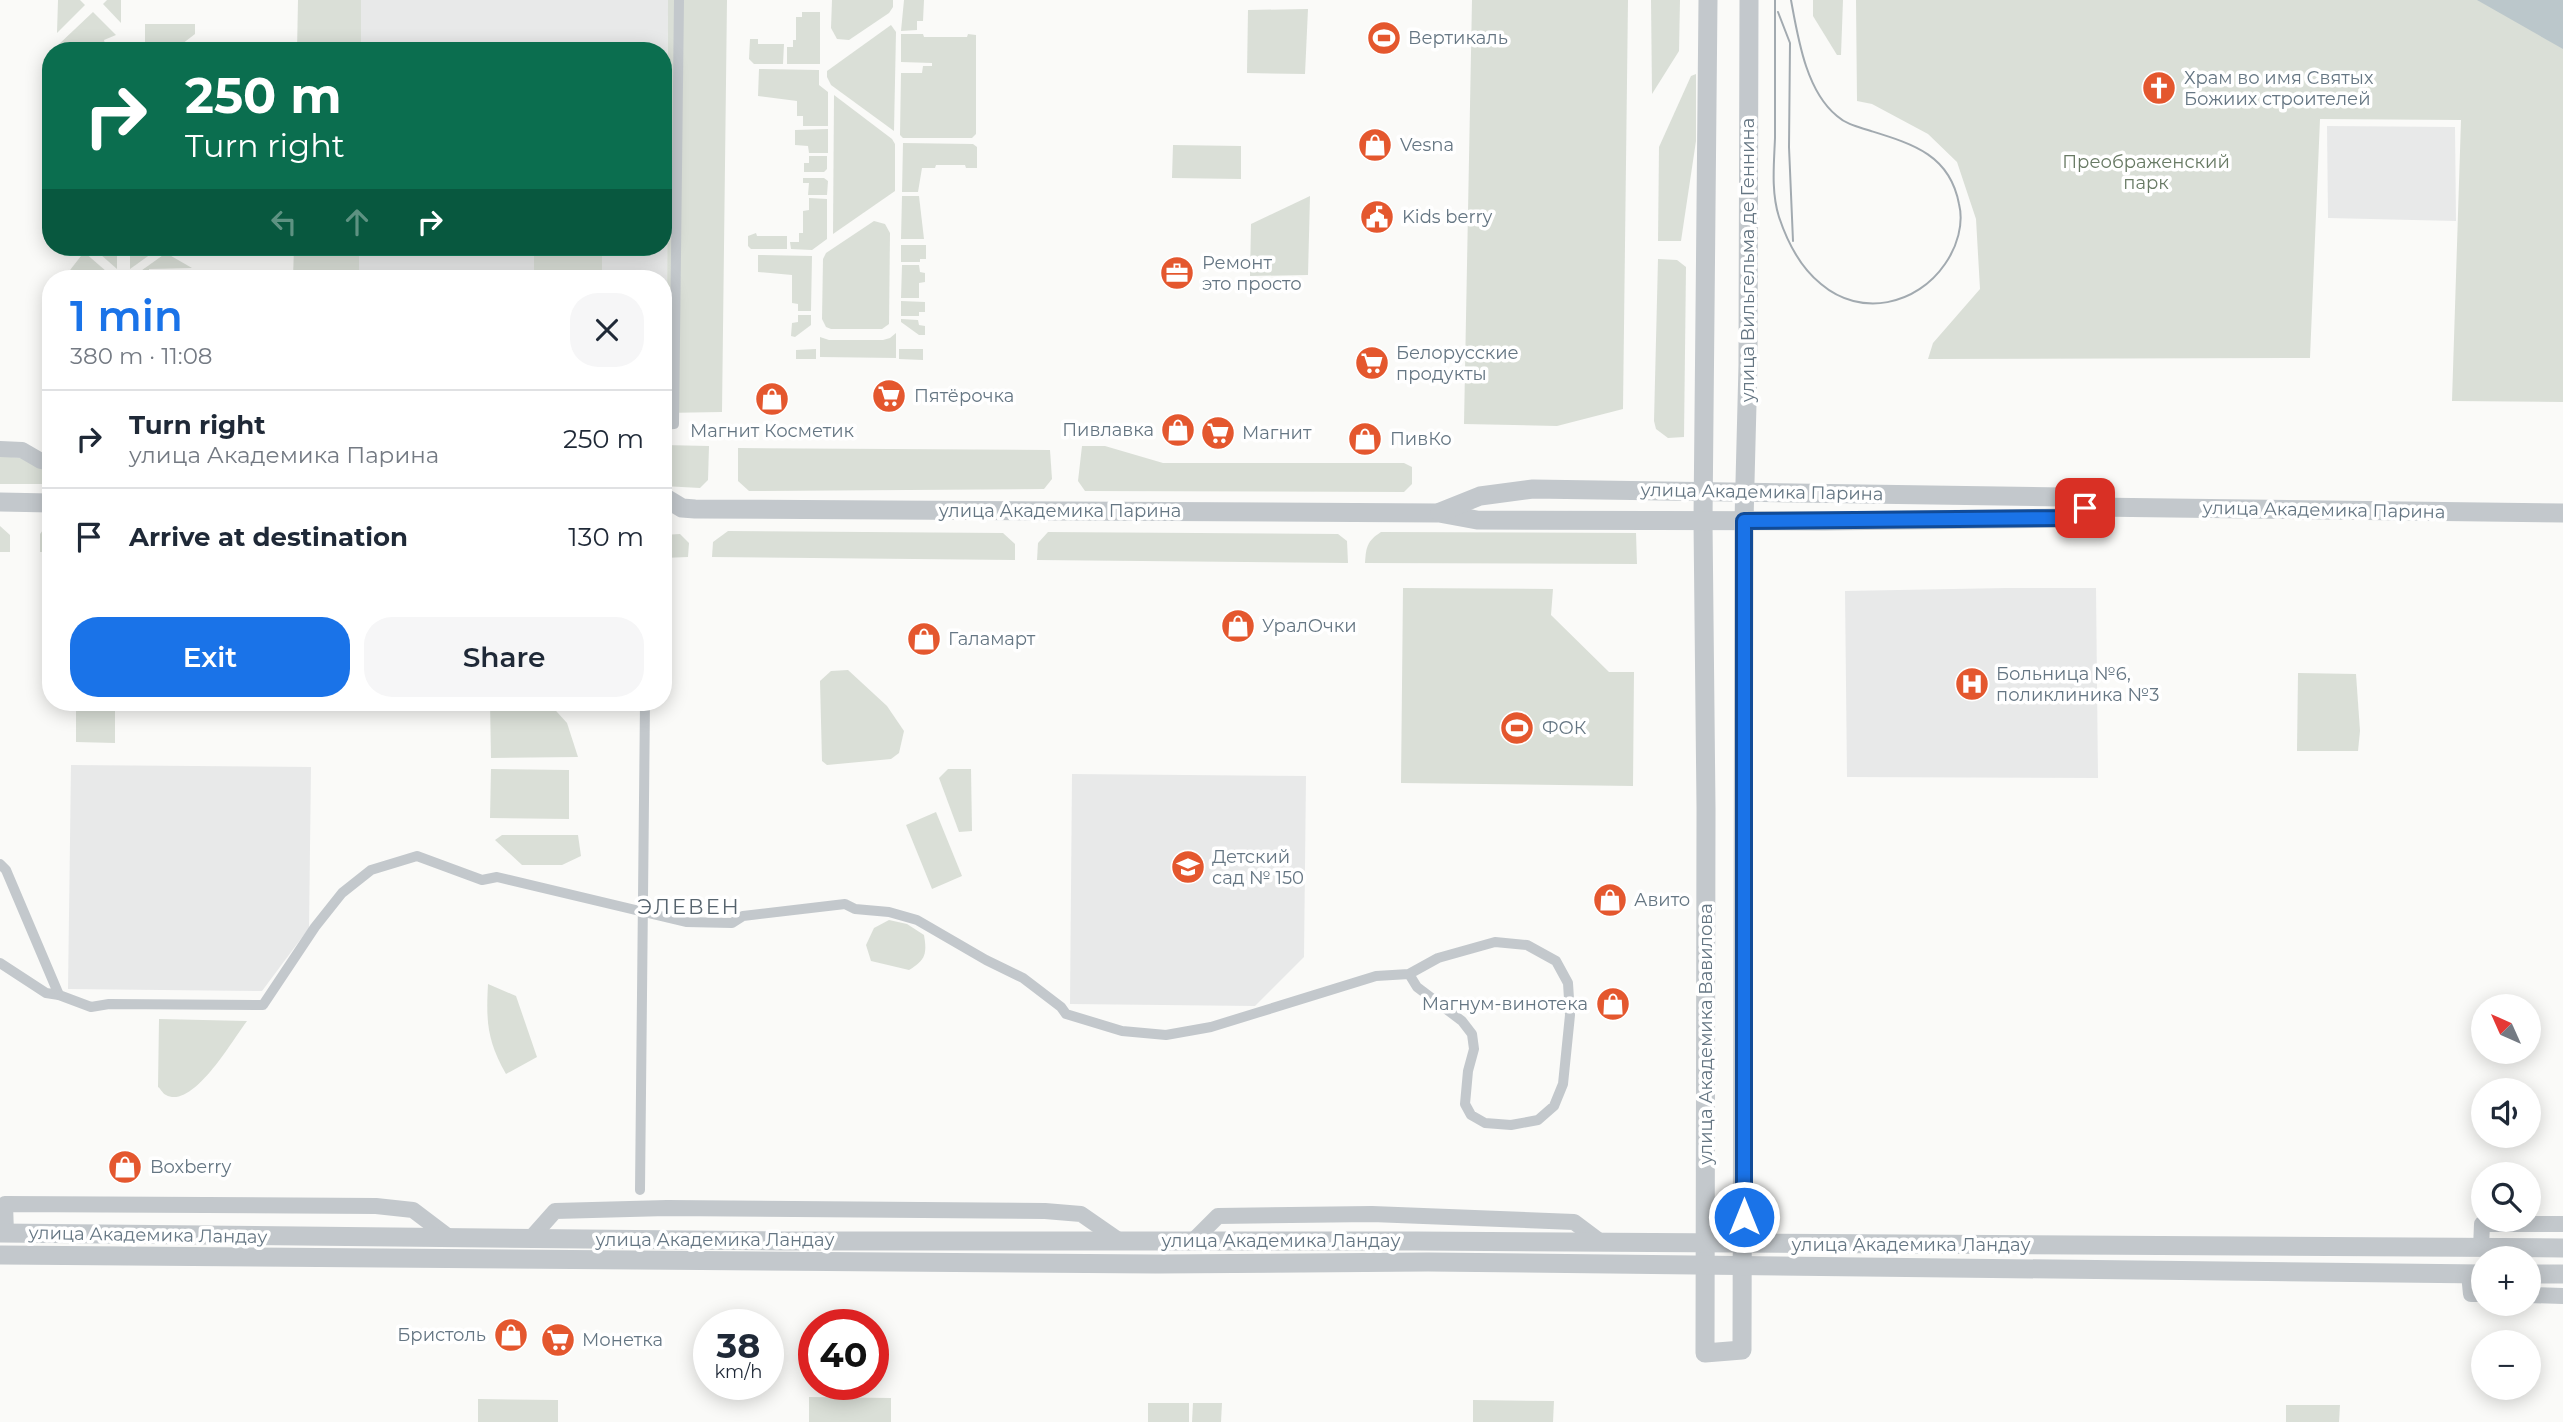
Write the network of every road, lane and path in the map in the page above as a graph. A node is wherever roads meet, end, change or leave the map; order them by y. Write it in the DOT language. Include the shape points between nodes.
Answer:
graph roads {
  1 [pos="679,0"];
  2 [pos="1708,0"];
  3 [pos="1749,0"];
  4 [pos="672,424"];
  5 [pos="0,449"];
  6 [pos="42,461"];
  7 [pos="1704,491"];
  8 [pos="1746,492"];
  9 [pos="0,502"];
  10 [pos="672,502"];
  11 [pos="42,503"];
  12 [pos="682,508"];
  13 [pos="2085,508"];
  14 [pos="672,512"];
  15 [pos="1439,513"];
  16 [pos="2563,513"];
  17 [pos="1703,521"];
  18 [pos="1744,521"];
  19 [pos="645,711"];
  20 [pos="0,864"];
  21 [pos="643,910"];
  22 [pos="0,963"];
  23 [pos="1409,974"];
  24 [pos="59,995"];
  25 [pos="640,1190"];
  26 [pos="2563,1224"];
  27 [pos="3,1233"];
  28 [pos="450,1238"];
  29 [pos="531,1238"];
  30 [pos="1120,1241"];
  31 [pos="1193,1241"];
  32 [pos="1602,1243"];
  33 [pos="1705,1244"];
  34 [pos="1744,1245"];
  35 [pos="2481,1246"];
  36 [pos="2471,1248"];
  37 [pos="2541,1248"];
  38 [pos="2563,1248"];
  39 [pos="0,1255"];
  40 [pos="1705,1265"];
  41 [pos="1743,1266"];
  42 [pos="2471,1274"];
  43 [pos="2541,1274"];
  44 [pos="2563,1274"];
  45 [pos="2541,1295"];
  46 [pos="2563,1296"];
  1 -- 4 [label="street"];
  2 -- 7 [label="street"];
  3 -- 8 [label="street, улица Вильгельма де Геннина"];
  5 -- 6 [label="street" via="22,450"];
  7 -- 8 [label="street, улица Академика Парина"];
  7 -- 15 [label="street, улица Академика Парина" via="1533,488 1480,496"];
  7 -- 17 [label="street"];
  8 -- 13 [label="street, улица Академика Парина" via="2063,497"];
  8 -- 18 [label="street, улица Вильгельма де Геннина"];
  9 -- 11 [label="street"];
  10 -- 12 [label="street, улица Академика Парина"];
  12 -- 14 [label="street, улица Академика Парина"];
  12 -- 15 [label="street, улица Академика Парина"];
  13 -- 16 [label="street, улица Академика Парина"];
  13 -- 18 [label="street, улица Академика Парина" via="2065,518"];
  15 -- 17 [label="street, улица Академика Парина" via="1478,520"];
  17 -- 18 [label="street, улица Академика Парина"];
  17 -- 33 [label="street, улица Академика Вавилова"];
  18 -- 34 [label="street, улица Академика Вавилова"];
  19 -- 21 [label="street"];
  20 -- 24 [label="street"];
  21 -- 23 [label="street" via="686,922 732,923 743,916 845,904 889,912 917,920 1023,978 1066,1014 1122,1031 1166,1035 1211,1027 1376,976"];
  21 -- 24 [label="street" via="497,877 482,880 417,856 371,870 342,893 263,1005 91,1007"];
  21 -- 25 [label="street"];
  22 -- 24 [label="street" via="46,993"];
  23 -- 23 [label="street" via="1438,958 1495,942 1527,945 1556,961 1568,983 1570,1015 1563,1084 1554,1106 1538,1120 1511,1125 1485,1123 1471,1115 1465,1104 1472,1034 1417,987"];
  26 -- 35 [label="street" via="2482,1224"];
  27 -- 28 [label="street, улица Академика Ландау"];
  27 -- 28 [label="street" via="5,1204 344,1205 413,1210"];
  28 -- 29 [label="street, улица Академика Ландау"];
  29 -- 30 [label="street, улица Академика Ландау"];
  29 -- 30 [label="street" via="555,1211 667,1208 1045,1211 1081,1214"];
  30 -- 31 [label="street, улица Академика Ландау"];
  31 -- 32 [label="street, улица Академика Ландау"];
  31 -- 32 [label="street" via="1218,1216 1327,1213 1574,1222"];
  32 -- 33 [label="street, улица Академика Ландау"];
  33 -- 34 [label="street, улица Академика Ландау"];
  33 -- 40 [label="street, улица Академика Вавилова"];
  34 -- 36 [label="street, улица Академика Ландау"];
  34 -- 41 [label="street, улица Академика Вавилова"];
  37 -- 38 [label="street, улица Академика Ландау"];
  39 -- 40 [label="street, улица Академика Ландау"];
  40 -- 41 [label="street, улица Академика Ландау"];
  40 -- 41 [label="street, улица Академика Вавилова" via="1705,1353 1742,1350"];
  41 -- 42 [label="street, улица Академика Ландау"];
  43 -- 44 [label="street"];
  45 -- 46 [label="street"];
}
